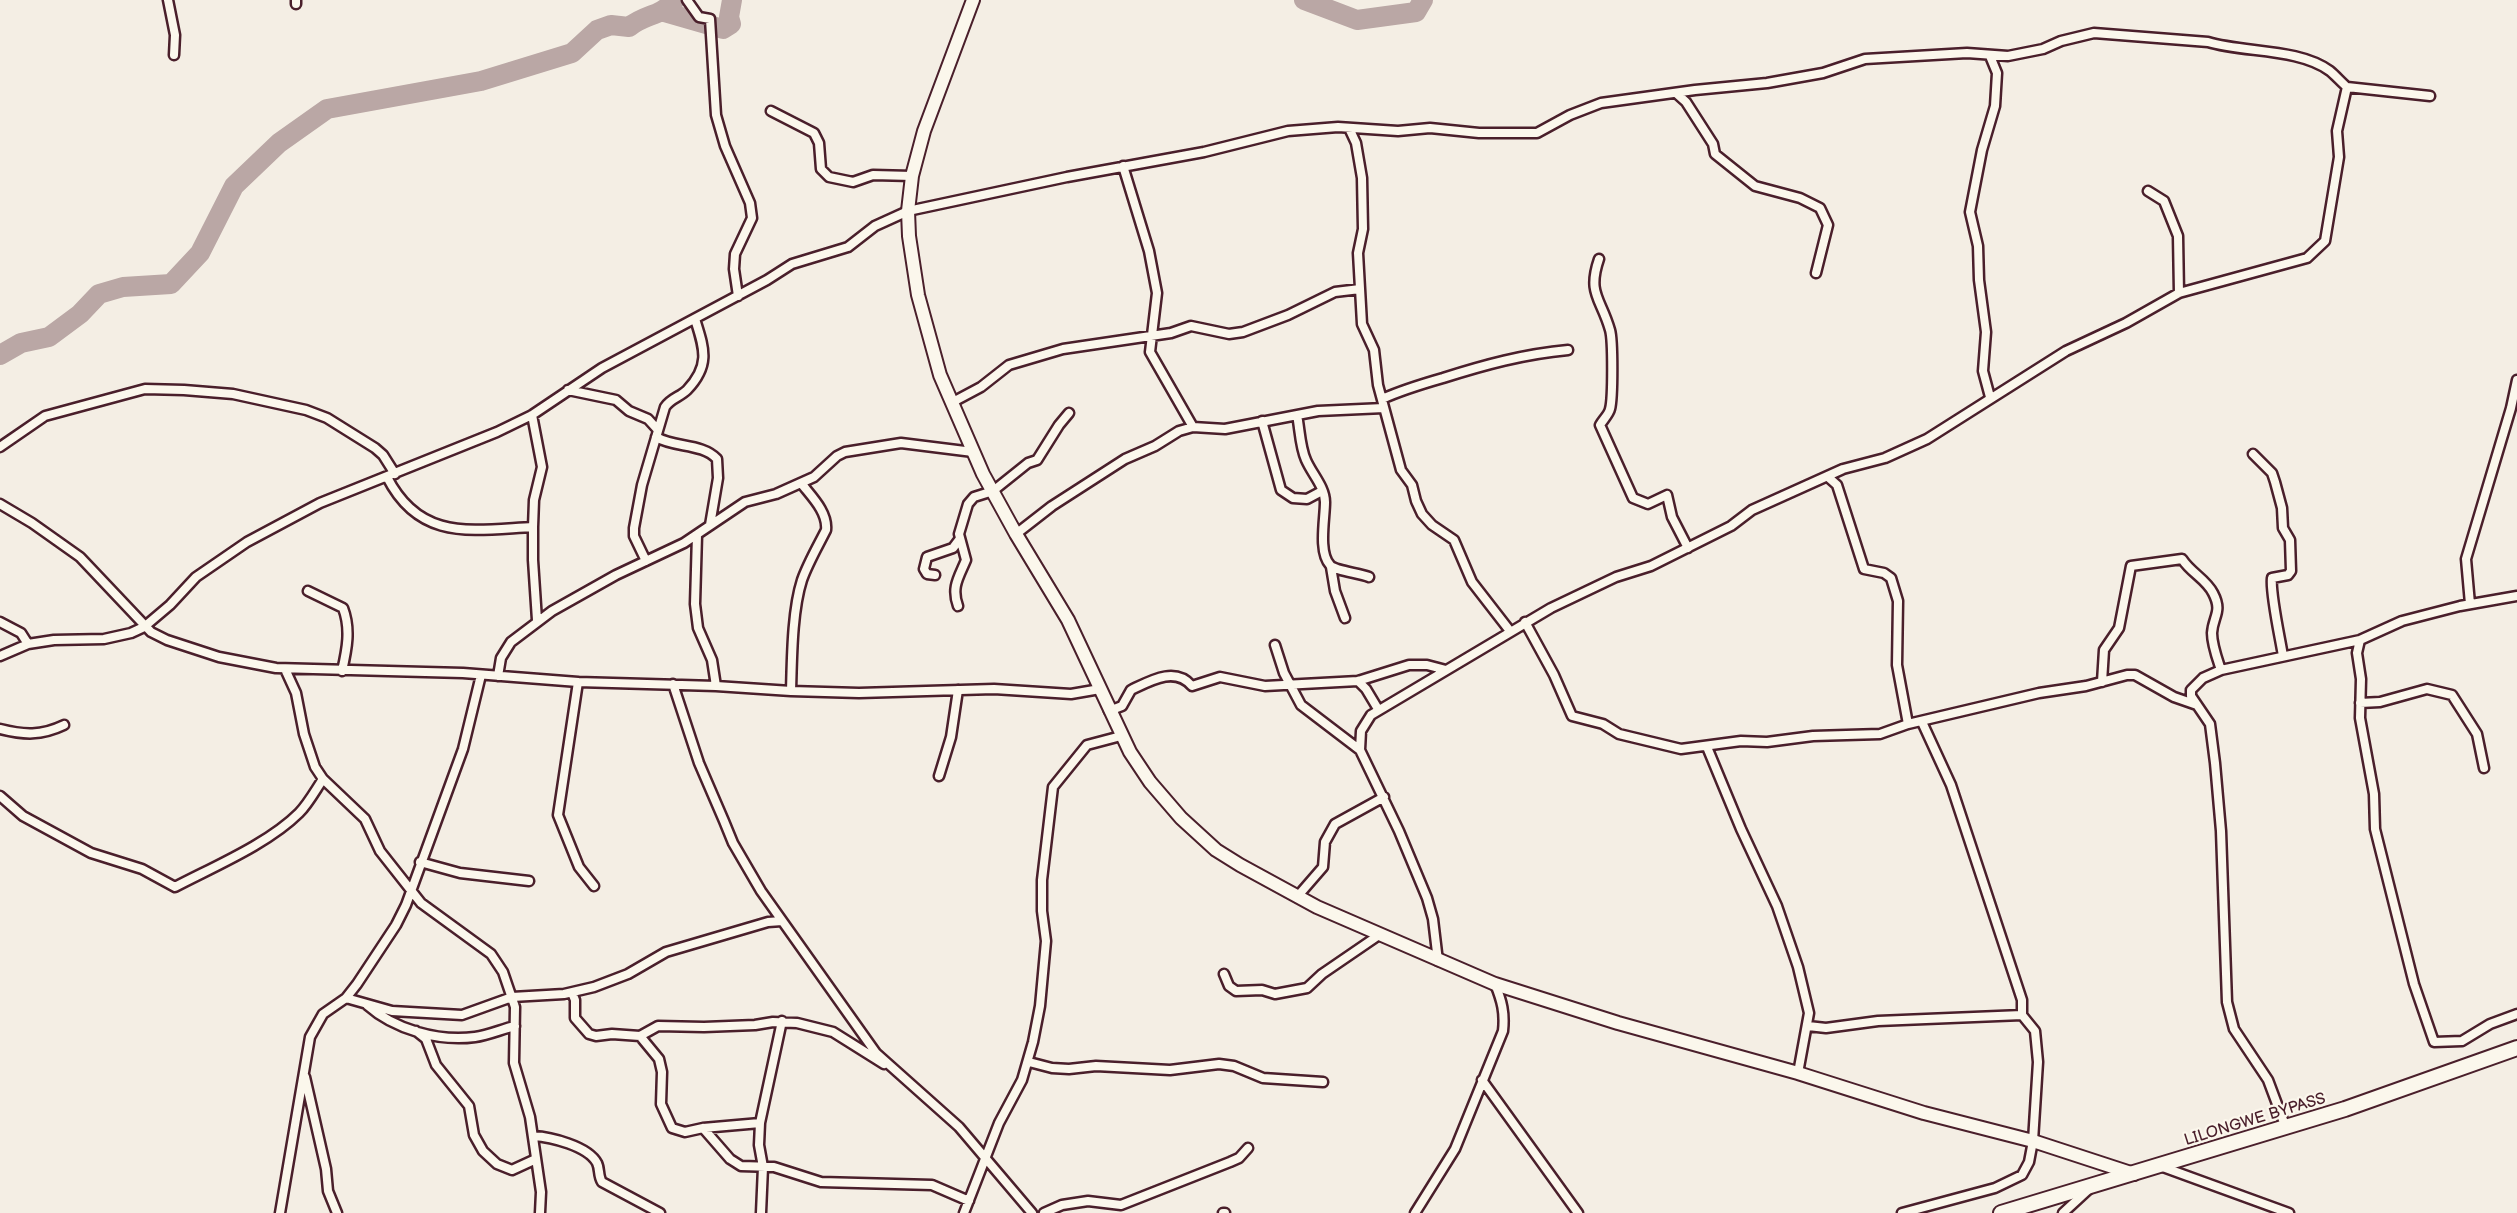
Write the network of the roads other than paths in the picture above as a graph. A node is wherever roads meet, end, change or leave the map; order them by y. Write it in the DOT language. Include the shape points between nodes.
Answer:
graph roads {
  1 [pos="168,0"];
  2 [pos="687,0"];
  3 [pos="973,0"];
  4 [pos="174,55"];
  5 [pos="1990,56"];
  6 [pos="2347,87"];
  7 [pos="1676,93"];
  8 [pos="2430,96"];
  9 [pos="771,111"];
  10 [pos="1349,128"];
  11 [pos="1123,166"];
  12 [pos="912,176"];
  13 [pos="2148,192"];
  14 [pos="908,211"];
  15 [pos="1599,259"];
  16 [pos="1816,273"];
  17 [pos="1360,289"];
  18 [pos="2179,293"];
  19 [pos="738,296"];
  20 [pos="695,319"];
  21 [pos="1151,335"];
  22 [pos="1568,350"];
  23 [pos="2517,380"];
  24 [pos="568,390"];
  25 [pos="1990,397"];
  26 [pos="951,403"];
  27 [pos="1383,403"];
  28 [pos="1069,413"];
  29 [pos="532,415"];
  30 [pos="1297,415"];
  31 [pos="1262,421"];
  32 [pos="1193,427"];
  33 [pos="657,434"];
  34 [pos="0,447"];
  35 [pos="973,452"];
  36 [pos="2253,454"];
  37 [pos="391,475"];
  38 [pos="1828,477"];
  39 [pos="801,483"];
  40 [pos="993,491"];
  41 [pos="1322,491"];
  42 [pos="0,504"];
  43 [pos="710,525"];
  44 [pos="533,527"];
  45 [pos="1016,534"];
  46 [pos="697,535"];
  47 [pos="959,540"];
  48 [pos="1688,548"];
  49 [pos="646,561"];
  50 [pos="1331,567"];
  51 [pos="935,575"];
  52 [pos="1369,576"];
  53 [pos="308,591"];
  54 [pos="2517,596"];
  55 [pos="2470,604"];
  56 [pos="958,606"];
  57 [pos="1345,618"];
  58 [pos="537,620"];
  59 [pos="0,622"];
  60 [pos="1525,622"];
  61 [pos="144,627"];
  62 [pos="1510,631"];
  63 [pos="2360,640"];
  64 [pos="28,645"];
  65 [pos="1275,645"];
  66 [pos="0,656"];
  67 [pos="2283,656"];
  68 [pos="285,669"];
  69 [pos="1446,670"];
  70 [pos="2221,670"];
  71 [pos="342,671"];
  72 [pos="481,675"];
  73 [pos="498,676"];
  74 [pos="1358,681"];
  75 [pos="578,682"];
  76 [pos="2103,682"];
  77 [pos="673,684"];
  78 [pos="1290,685"];
  79 [pos="716,686"];
  80 [pos="1100,689"];
  81 [pos="958,690"];
  82 [pos="791,692"];
  83 [pos="2360,703"];
  84 [pos="2197,705"];
  85 [pos="1378,709"];
  86 [pos="1109,711"];
  87 [pos="1922,722"];
  88 [pos="64,724"];
  89 [pos="1908,724"];
  90 [pos="0,729"];
  91 [pos="1121,736"];
  92 [pos="1707,747"];
  93 [pos="1360,750"];
  94 [pos="2484,768"];
  95 [pos="939,776"];
  96 [pos="323,779"];
  97 [pos="0,796"];
  98 [pos="1384,797"];
  99 [pos="420,862"];
  100 [pos="529,881"];
  101 [pos="594,885"];
  102 [pos="410,889"];
  103 [pos="1297,897"];
  104 [pos="783,921"];
  105 [pos="1379,935"];
  106 [pos="1438,961"];
  107 [pos="1224,974"];
  108 [pos="1495,984"];
  109 [pos="572,993"];
  110 [pos="512,997"];
  111 [pos="346,998"];
  112 [pos="367,1004"];
  113 [pos="2517,1014"];
  114 [pos="2022,1015"];
  115 [pos="782,1021"];
  116 [pos="516,1026"];
  117 [pos="1808,1026"];
  118 [pos="416,1031"];
  119 [pos="640,1036"];
  120 [pos="2517,1048"];
  121 [pos="1029,1062"];
  122 [pos="895,1070"];
  123 [pos="304,1071"];
  124 [pos="1798,1073"];
  125 [pos="1482,1080"];
  126 [pos="1323,1082"];
  127 [pos="760,1123"];
  128 [pos="703,1128"];
  129 [pos="2286,1128"];
  130 [pos="533,1136"];
  131 [pos="2032,1141"];
  132 [pos="1248,1148"];
  133 [pos="986,1156"];
  134 [pos="536,1159"];
  135 [pos="2160,1166"];
  136 [pos="763,1167"];
  137 [pos="2134,1174"];
  138 [pos="2093,1186"];
  139 [pos="969,1201"];
  140 [pos="280,1213"];
  141 [pos="337,1213"];
  142 [pos="540,1213"];
  143 [pos="660,1213"];
  144 [pos="760,1213"];
  145 [pos="964,1213"];
  146 [pos="1032,1213"];
  147 [pos="1044,1213"];
  148 [pos="1415,1213"];
  149 [pos="1578,1213"];
  150 [pos="1902,1213"];
  151 [pos="2001,1213"];
  152 [pos="2062,1213"];
  153 [pos="2289,1213"];
  1 -- 4 [label="street" via="175,35"];
  2 -- 19 [label="street" via="699,17 711,19 716,115 725,147 750,203 752,218 735,254"];
  3 -- 12 [label="street" via="924,131"];
  5 -- 6 [label="street" via="2043,49 2094,33 2184,39 2309,61 2330,71"];
  5 -- 7 [label="street" via="1966,53 1873,58 1823,73 1767,83"];
  5 -- 25 [label="street" via="1997,73 1995,106 1970,212 1978,246 1986,332 1983,371"];
  6 -- 8 [label="street"];
  6 -- 18 [label="street" via="2337,131 2339,157 2325,241 2307,258"];
  7 -- 10 [label="street" via="1601,103 1570,114 1537,133"];
  7 -- 16 [label="street" via="1713,144 1715,154 1755,186 1800,198 1820,208 1828,225"];
  9 -- 12 [label="street" via="814,133 821,169 829,177 853,182 873,175"];
  10 -- 11 [label="street" via="1288,131 1204,152"];
  10 -- 17 [label="street" via="1356,142 1362,178"];
  11 -- 14 [label="street"];
  11 -- 21 [label="street" via="1149,251 1157,293"];
  12 -- 14 [label="street"];
  13 -- 18 [label="street" via="2164,201 2178,236"];
  14 -- 19 [label="street" via="875,226 848,247 792,264"];
  14 -- 26 [label="street" via="914,278"];
  15 -- 48 [label="street" via="1594,272 1594,294 1611,332 1610,410 1600,425 1633,498 1648,504 1667,495 1672,518"];
  17 -- 21 [label="street" via="1335,292 1243,332 1229,334 1191,326"];
  17 -- 27 [label="street" via="1362,324 1374,350"];
  18 -- 25 [label="street" via="2066,351"];
  19 -- 20 [label="street"];
  20 -- 24 [label="street"];
  20 -- 33 [label="street" via="704,344 701,371 686,391 669,401"];
  21 -- 26 [label="street" via="1063,349 1009,365 981,387"];
  21 -- 32 [label="street" via="1150,352"];
  22 -- 27 [label="street" via="1498,361 1403,389"];
  23 -- 55 [label="street" via="2466,559"];
  24 -- 29 [label="street"];
  24 -- 33 [label="street" via="616,400 629,411 648,418"];
  25 -- 38 [label="street" via="1912,446"];
  26 -- 35 [label="street"];
  27 -- 30 [label="street"];
  27 -- 62 [label="street" via="1401,470 1412,485 1422,514 1454,540 1472,582"];
  28 -- 40 [label="street" via="1037,460"];
  29 -- 37 [label="street" via="479,441"];
  29 -- 44 [label="street" via="542,467 534,500"];
  30 -- 31 [label="street"];
  30 -- 41 [label="street" via="1306,460"];
  31 -- 32 [label="street" via="1225,429"];
  31 -- 41 [label="street" via="1281,490 1293,498 1307,499"];
  32 -- 45 [label="street" via="1125,459"];
  33 -- 43 [label="street" via="673,445 710,452 717,459"];
  33 -- 49 [label="street" via="634,528"];
  34 -- 37 [label="street" via="45,416 146,389 184,390 233,394 327,418 383,455"];
  35 -- 39 [label="street" via="901,443 881,445 837,456"];
  35 -- 40 [label="street"];
  36 -- 67 [label="street" via="2272,473 2283,528 2290,540 2291,571 2272,578 2271,588"];
  37 -- 44 [label="street" via="401,499 415,513 444,528"];
  37 -- 61 [label="street" via="320,503 247,542 196,577"];
  38 -- 48 [label="street" via="1752,510 1731,526"];
  38 -- 89 [label="street" via="1837,485 1864,569 1891,578 1899,601 1897,665"];
  39 -- 43 [label="street" via="745,502"];
  39 -- 82 [label="street" via="818,504 826,530 798,595"];
  40 -- 45 [label="street"];
  40 -- 47 [label="street" via="974,497 968,504"];
  41 -- 50 [label="street" via="1324,552"];
  42 -- 61 [label="street" via="80,557"];
  43 -- 46 [label="street"];
  44 -- 58 [label="street"];
  45 -- 80 [label="street" via="1068,620"];
  46 -- 49 [label="street"];
  46 -- 79 [label="street" via="698,628 712,660"];
  47 -- 51 [label="street" via="953,548 927,556 924,569"];
  47 -- 56 [label="street" via="966,560 956,581 954,594"];
  48 -- 60 [label="street" via="1651,566 1616,576"];
  49 -- 58 [label="street"];
  50 -- 52 [label="street"];
  50 -- 57 [label="street"];
  53 -- 71 [label="street" via="343,608 348,620"];
  54 -- 55 [label="street"];
  55 -- 63 [label="street" via="2402,621"];
  58 -- 73 [label="street" via="505,650"];
  59 -- 64 [label="street" via="21,633"];
  60 -- 62 [label="street"];
  60 -- 92 [label="street" via="1572,716 1603,724 1619,734 1671,747"];
  61 -- 64 [label="street" via="104,639"];
  61 -- 68 [label="street" via="200,651"];
  62 -- 69 [label="street"];
  63 -- 67 [label="street"];
  63 -- 83 [label="street"];
  64 -- 66 [label="street"];
  65 -- 78 [label="street"];
  67 -- 70 [label="street"];
  68 -- 71 [label="street"];
  68 -- 96 [label="street" via="296,693 315,766"];
  69 -- 74 [label="street" via="1409,665"];
  69 -- 85 [label="street"];
  70 -- 76 [label="street" via="2212,633 2219,609 2205,581 2190,572 2182,559 2131,566 2119,628 2104,650"];
  70 -- 84 [label="street" via="2193,686 2191,696"];
  71 -- 72 [label="street"];
  72 -- 73 [label="street"];
  72 -- 99 [label="street" via="464,749"];
  73 -- 75 [label="street"];
  74 -- 78 [label="street"];
  74 -- 85 [label="street"];
  75 -- 77 [label="street"];
  75 -- 101 [label="street" via="558,814 579,867"];
  76 -- 84 [label="street" via="2135,675"];
  76 -- 87 [label="street" via="2039,693"];
  77 -- 79 [label="street"];
  77 -- 104 [label="street" via="699,763 733,843"];
  78 -- 86 [label="street" via="1265,686 1220,677 1192,686 1171,675 1131,690 1122,706"];
  78 -- 93 [label="street" via="1306,710"];
  79 -- 82 [label="street"];
  80 -- 81 [label="street" via="1071,694"];
  80 -- 86 [label="street"];
  81 -- 82 [label="street"];
  81 -- 95 [label="street" via="951,737"];
  83 -- 94 [label="street" via="2380,702 2427,689 2452,695 2477,734"];
  83 -- 113 [label="street" via="2381,858 2414,984 2434,1042 2462,1041"];
  84 -- 129 [label="street" via="2210,723 2215,763 2227,1002 2234,1029 2268,1080"];
  85 -- 93 [label="street" via="1361,731"];
  86 -- 91 [label="street"];
  87 -- 89 [label="street"];
  87 -- 114 [label="street" via="1951,785 2022,1000"];
  88 -- 90 [label="street" via="48,733 31,735"];
  89 -- 92 [label="street" via="1866,736 1741,741"];
  91 -- 103 [label="street" via="1156,790 1198,835 1240,865"];
  91 -- 121 [label="street" via="1087,745 1058,779 1050,796 1042,880 1044,969"];
  92 -- 117 [label="street" via="1777,906 1804,989"];
  93 -- 98 [label="street"];
  96 -- 97 [label="street" via="287,823 175,886 142,868 91,853 23,816"];
  96 -- 102 [label="street" via="365,819 380,851"];
  98 -- 103 [label="street" via="1335,824 1324,842 1323,867"];
  98 -- 106 [label="street" via="1427,898"];
  99 -- 100 [label="street" via="460,873"];
  99 -- 102 [label="street"];
  102 -- 110 [label="street" via="422,903 497,961"];
  102 -- 111 [label="street" via="396,925"];
  103 -- 105 [label="street"];
  104 -- 109 [label="street" via="666,952 628,974"];
  104 -- 122 [label="street" via="876,1053"];
  105 -- 106 [label="street"];
  105 -- 107 [label="street" via="1298,991 1236,992"];
  106 -- 108 [label="street"];
  108 -- 124 [label="street"];
  108 -- 125 [label="street" via="1505,1015 1503,1031"];
  109 -- 110 [label="street"];
  109 -- 119 [label="street" via="574,1018 589,1034"];
  110 -- 112 [label="street" via="462,1015 392,1011"];
  110 -- 116 [label="street"];
  111 -- 112 [label="street"];
  111 -- 123 [label="street" via="323,1014 310,1037"];
  112 -- 118 [label="street" via="386,1021"];
  114 -- 117 [label="street"];
  114 -- 131 [label="street" via="2034,1031 2038,1062"];
  115 -- 119 [label="street" via="658,1026"];
  115 -- 122 [label="street" via="833,1032"];
  115 -- 127 [label="street"];
  116 -- 118 [label="street" via="474,1037"];
  116 -- 130 [label="street" via="514,1063"];
  117 -- 124 [label="street"];
  118 -- 134 [label="street" via="426,1039 436,1065 469,1106 474,1135 483,1151 497,1164 512,1170"];
  119 -- 128 [label="street" via="659,1059 662,1104 672,1128 685,1132"];
  120 -- 129 [label="main road, LILONGWE BYPASS"];
  121 -- 126 [label="street" via="1069,1069 1096,1066 1170,1070 1219,1064 1263,1078"];
  121 -- 133 [label="street"];
  122 -- 133 [label="street"];
  123 -- 140 [label="street"];
  123 -- 141 [label="street" via="328,1191"];
  124 -- 131 [label="street" via="1924,1113"];
  125 -- 148 [label="street" via="1455,1149"];
  125 -- 149 [label="street"];
  127 -- 128 [label="street"];
  127 -- 136 [label="street"];
  128 -- 136 [label="street" via="736,1164"];
  129 -- 135 [label="main road, LILONGWE BYPASS"];
  130 -- 134 [label="street"];
  130 -- 143 [label="street" via="562,1141 589,1155 597,1163 602,1182"];
  131 -- 137 [label="street"];
  131 -- 150 [label="street" via="2029,1162 2022,1175 1995,1188"];
  132 -- 147 [label="street" via="1239,1158 1121,1205 1088,1201"];
  133 -- 139 [label="street"];
  133 -- 146 [label="street"];
  134 -- 142 [label="street"];
  135 -- 137 [label="main road, LILONGWE BYPASS"];
  135 -- 153 [label="street"];
  136 -- 139 [label="street" via="787,1169 821,1182 932,1185"];
  136 -- 144 [label="street"];
  137 -- 138 [label="main road, LILONGWE BYPASS"];
  138 -- 151 [label="main road, LILONGWE BYPASS"];
  138 -- 152 [label="street"];
  139 -- 145 [label="street"];
}
